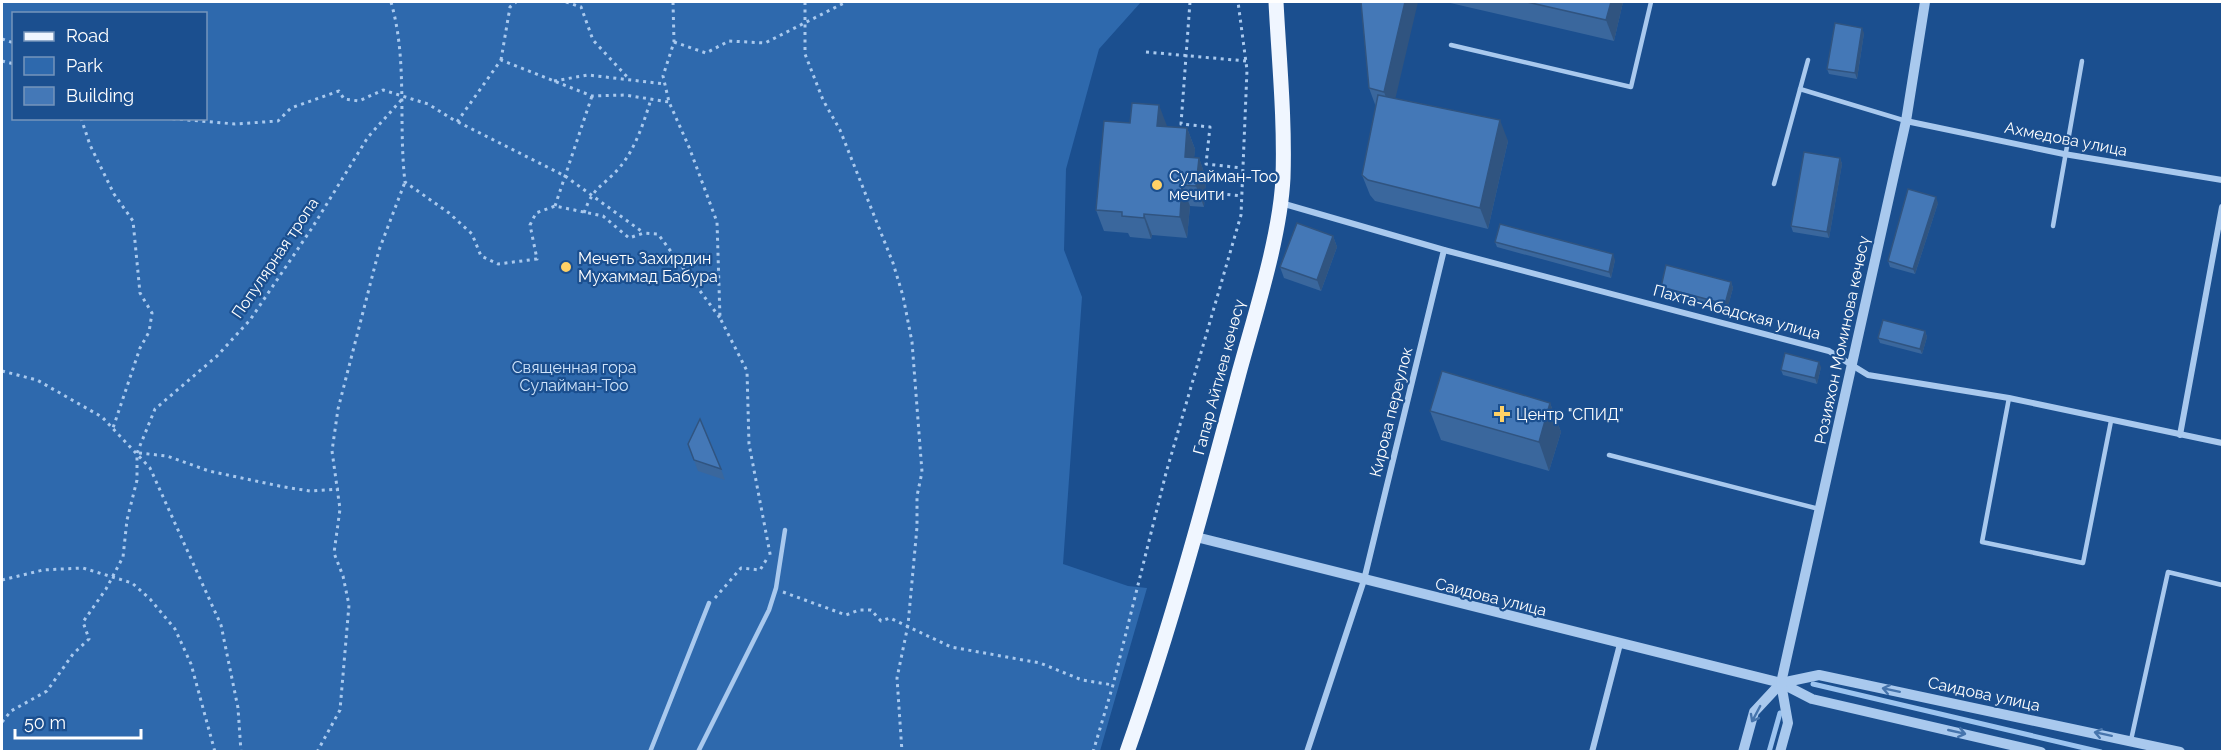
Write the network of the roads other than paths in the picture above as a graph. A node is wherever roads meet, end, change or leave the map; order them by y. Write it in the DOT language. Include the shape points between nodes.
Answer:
graph roads {
  1 [pos="1276,2"];
  2 [pos="1651,2"];
  3 [pos="1924,2"];
  4 [pos="1451,45"];
  5 [pos="1808,60"];
  6 [pos="2082,61"];
  7 [pos="1800,89"];
  8 [pos="1906,121"];
  9 [pos="2064,154"];
  10 [pos="2223,180"];
  11 [pos="1773,184"];
  12 [pos="1280,203"];
  13 [pos="2223,207"];
  14 [pos="2053,226"];
  15 [pos="1444,250"];
  16 [pos="1852,365"];
  17 [pos="2009,398"];
  18 [pos="2110,421"];
  19 [pos="2180,435"];
  20 [pos="2223,443"];
  21 [pos="1609,455"];
  22 [pos="1821,509"];
  23 [pos="784,530"];
  24 [pos="1196,537"];
  25 [pos="1364,580"];
  26 [pos="2223,585"];
  27 [pos="710,603"];
  28 [pos="1620,644"];
  29 [pos="1781,683"];
  30 [pos="2131,740"];
  31 [pos="650,752"];
  32 [pos="698,752"];
  33 [pos="1127,752"];
  34 [pos="1308,752"];
  35 [pos="1592,752"];
  36 [pos="1743,752"];
  37 [pos="1780,752"];
  38 [pos="2041,752"];
  39 [pos="2180,752"];
  1 -- 12 [label="main road, Гапар Айтиев көчөсү" via="1282,110"];
  2 -- 4 [label="lane" via="1631,87"];
  3 -- 8 [label="street, Розияхон Моминова көчөсү"];
  5 -- 7 [label="lane"];
  6 -- 9 [label="lane"];
  7 -- 8 [label="lane"];
  7 -- 11 [label="lane"];
  8 -- 9 [label="street, Ахмедова улица"];
  8 -- 16 [label="street, Розияхон Моминова көчөсү"];
  9 -- 10 [label="street, Ахмедова улица"];
  9 -- 14 [label="lane"];
  12 -- 15 [label="street, Пахта-Абадская улица"];
  12 -- 24 [label="main road, Гапар Айтиев көчөсү" via="1263,283"];
  13 -- 19 [label="street"];
  15 -- 16 [label="street, Пахта-Абадская улица" via="1829,351"];
  15 -- 25 [label="street, Кирова переулок"];
  16 -- 17 [label="street, Пахта-Абадская улица" via="1868,375"];
  16 -- 22 [label="street, Розияхон Моминова көчөсү"];
  17 -- 18 [label="street, Пахта-Абадская улица"];
  17 -- 18 [label="lane" via="1982,542 2083,563"];
  18 -- 19 [label="street, Пахта-Абадская улица"];
  19 -- 20 [label="street, Пахта-Абадская улица"];
  21 -- 22 [label="lane"];
  22 -- 29 [label="street, Розияхон Моминова көчөсү"];
  23 -- 32 [label="lane" via="770,610"];
  24 -- 25 [label="street, Саидова улица"];
  24 -- 33 [label="main road, Гапар Айтиев көчөсү"];
  25 -- 28 [label="street, Саидова улица"];
  25 -- 34 [label="street, Кирова переулок"];
  26 -- 30 [label="lane" via="2168,572"];
  27 -- 31 [label="lane"];
  28 -- 29 [label="street, Саидова улица"];
  28 -- 35 [label="street"];
  30 -- 29 [label="street, Саидова улица, one-way" via="1819,675"];
  29 -- 36 [label="street, one-way" via="1754,712"];
  29 -- 37 [label="street, Розияхон Моминова көчөсү" via="1788,723"];
  29 -- 38 [label="street, Саидова улица, one-way" via="1812,699"];
  30 -- 39 [label="street, Саидова улица"];
}
